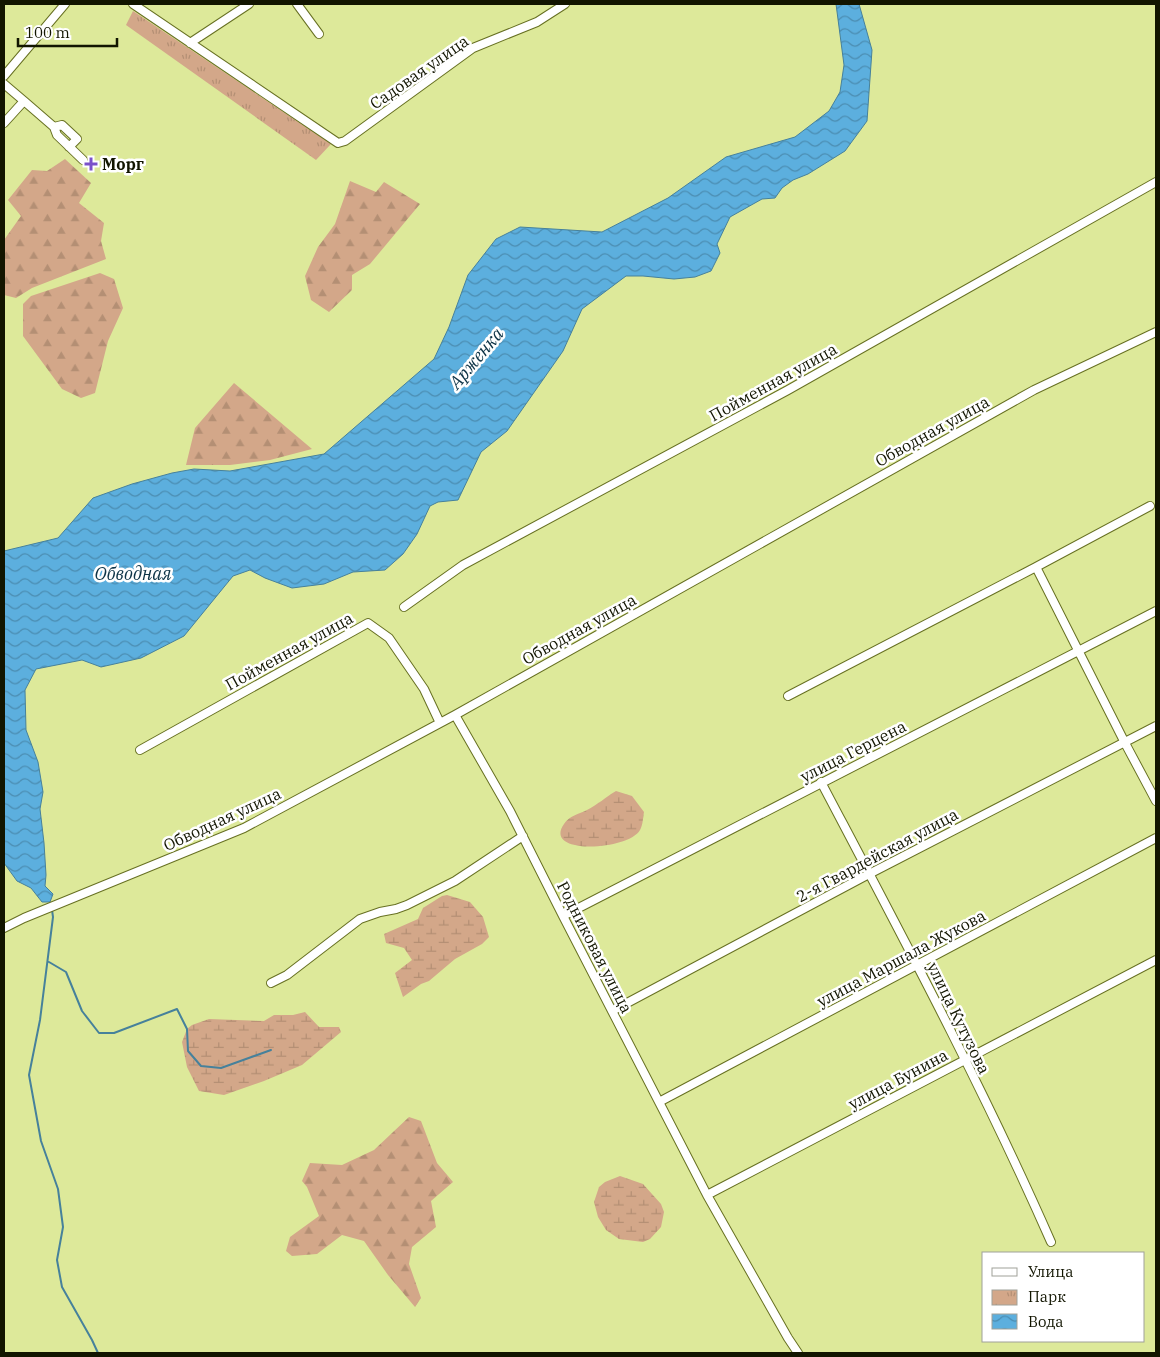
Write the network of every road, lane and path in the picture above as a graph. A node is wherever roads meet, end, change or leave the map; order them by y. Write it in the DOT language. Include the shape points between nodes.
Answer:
graph roads {
  1 [pos="65,4"];
  2 [pos="133,4"];
  3 [pos="249,4"];
  4 [pos="297,4"];
  5 [pos="565,4"];
  6 [pos="319,34"];
  7 [pos="190,43"];
  8 [pos="4,76"];
  9 [pos="4,84"];
  10 [pos="24,101"];
  11 [pos="4,123"];
  12 [pos="83,160"];
  13 [pos="1156,182"];
  14 [pos="1156,332"];
  15 [pos="1150,506"];
  16 [pos="1036,567"];
  17 [pos="404,607"];
  18 [pos="1156,611"];
  19 [pos="1080,651"];
  20 [pos="788,696"];
  21 [pos="455,715"];
  22 [pos="440,723"];
  23 [pos="1156,726"];
  24 [pos="1125,742"];
  25 [pos="140,750"];
  26 [pos="821,782"];
  27 [pos="1156,801"];
  28 [pos="523,836"];
  29 [pos="1156,838"];
  30 [pos="870,874"];
  31 [pos="562,916"];
  32 [pos="4,928"];
  33 [pos="1156,960"];
  34 [pos="917,964"];
  35 [pos="271,983"];
  36 [pos="612,1011"];
  37 [pos="964,1060"];
  38 [pos="659,1102"];
  39 [pos="706,1195"];
  40 [pos="1052,1242"];
  41 [pos="798,1353"];
  1 -- 8 [label="street"];
  2 -- 7 [label="street"];
  3 -- 7 [label="street"];
  4 -- 6 [label="street"];
  5 -- 7 [label="street, Садовая улица" via="537,22 473,48 338,143"];
  9 -- 10 [label="street"];
  10 -- 11 [label="street"];
  10 -- 12 [label="street" via="54,127 56,135"];
  13 -- 17 [label="street, Пойменная улица" via="788,390 463,565"];
  14 -- 21 [label="street, Обводная улица" via="1034,390"];
  15 -- 16 [label="street"];
  16 -- 19 [label="street"];
  16 -- 20 [label="street"];
  18 -- 19 [label="street, улица Герцена"];
  19 -- 24 [label="street"];
  19 -- 26 [label="street, улица Герцена"];
  21 -- 22 [label="street, Обводная улица"];
  21 -- 28 [label="street, Родниковая улица"];
  22 -- 25 [label="street, Пойменная улица" via="424,689 389,638 368,623"];
  22 -- 32 [label="street, Обводная улица" via="244,828"];
  23 -- 24 [label="street, 2-я Гвардейская улица"];
  24 -- 27 [label="street"];
  24 -- 30 [label="street, 2-я Гвардейская улица"];
  26 -- 30 [label="street, улица Кутузова"];
  26 -- 31 [label="street, улица Герцена"];
  28 -- 31 [label="street, Родниковая улица"];
  28 -- 35 [label="street" via="455,881 407,905 360,919 287,975"];
  29 -- 34 [label="street, улица Маршала Жукова"];
  30 -- 34 [label="street, улица Кутузова"];
  30 -- 36 [label="street, 2-я Гвардейская улица"];
  31 -- 36 [label="street, Родниковая улица"];
  33 -- 37 [label="street, улица Бунина"];
  34 -- 37 [label="street, улица Кутузова"];
  34 -- 38 [label="street, улица Маршала Жукова"];
  36 -- 38 [label="street, Родниковая улица"];
  37 -- 39 [label="street, улица Бунина"];
  37 -- 40 [label="street, улица Кутузова"];
  38 -- 39 [label="street, Родниковая улица"];
  39 -- 41 [label="street, Родниковая улица"];
}
